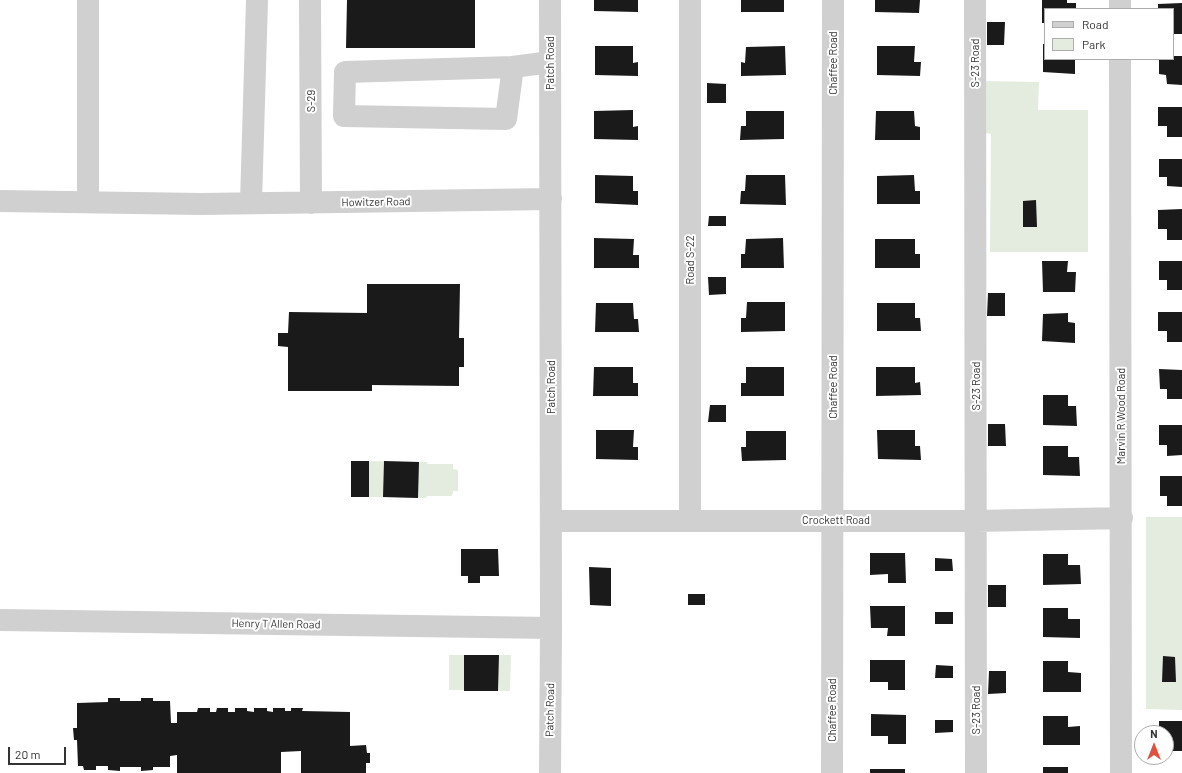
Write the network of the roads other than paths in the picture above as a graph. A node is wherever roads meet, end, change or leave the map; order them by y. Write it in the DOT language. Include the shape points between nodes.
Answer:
graph roads {
  1 [pos="88,0"];
  2 [pos="257,0"];
  3 [pos="310,0"];
  4 [pos="550,0"];
  5 [pos="690,0"];
  6 [pos="833,0"];
  7 [pos="975,0"];
  8 [pos="1120,60"];
  9 [pos="550,62"];
  10 [pos="513,67"];
  11 [pos="311,114"];
  12 [pos="344,116"];
  13 [pos="551,200"];
  14 [pos="0,201"];
  15 [pos="88,202"];
  16 [pos="251,203"];
  17 [pos="311,203"];
  18 [pos="1122,518"];
  19 [pos="690,520"];
  20 [pos="833,520"];
  21 [pos="551,521"];
  22 [pos="976,521"];
  23 [pos="0,620"];
  24 [pos="551,628"];
  25 [pos="550,773"];
  26 [pos="832,773"];
  27 [pos="976,773"];
  28 [pos="1121,773"];
  1 -- 15 [label="street"];
  2 -- 16 [label="street"];
  3 -- 11 [label="street, S-29"];
  4 -- 9 [label="street, Patch Road"];
  5 -- 19 [label="street, Road S-22"];
  6 -- 20 [label="street, Chaffee Road"];
  7 -- 22 [label="street, S-23 Road"];
  8 -- 18 [label="street, Marvin R Wood Road"];
  9 -- 10 [label="street"];
  9 -- 13 [label="street, Patch Road"];
  10 -- 12 [label="street" via="344,72"];
  10 -- 12 [label="street" via="506,119"];
  11 -- 12 [label="street"];
  11 -- 17 [label="street, S-29"];
  13 -- 17 [label="street, Howitzer Road"];
  13 -- 21 [label="street, Patch Road"];
  14 -- 15 [label="street, Howitzer Road"];
  15 -- 16 [label="street, Howitzer Road"];
  16 -- 17 [label="street, Howitzer Road"];
  18 -- 22 [label="street, Crockett Road"];
  18 -- 28 [label="street, Marvin R Wood Road"];
  19 -- 20 [label="street, Crockett Road"];
  19 -- 21 [label="street, Crockett Road"];
  20 -- 22 [label="street, Crockett Road"];
  20 -- 26 [label="street, Chaffee Road"];
  21 -- 24 [label="street, Patch Road"];
  22 -- 27 [label="street, S-23 Road"];
  23 -- 24 [label="street, Henry T Allen Road"];
  24 -- 25 [label="street, Patch Road"];
}
